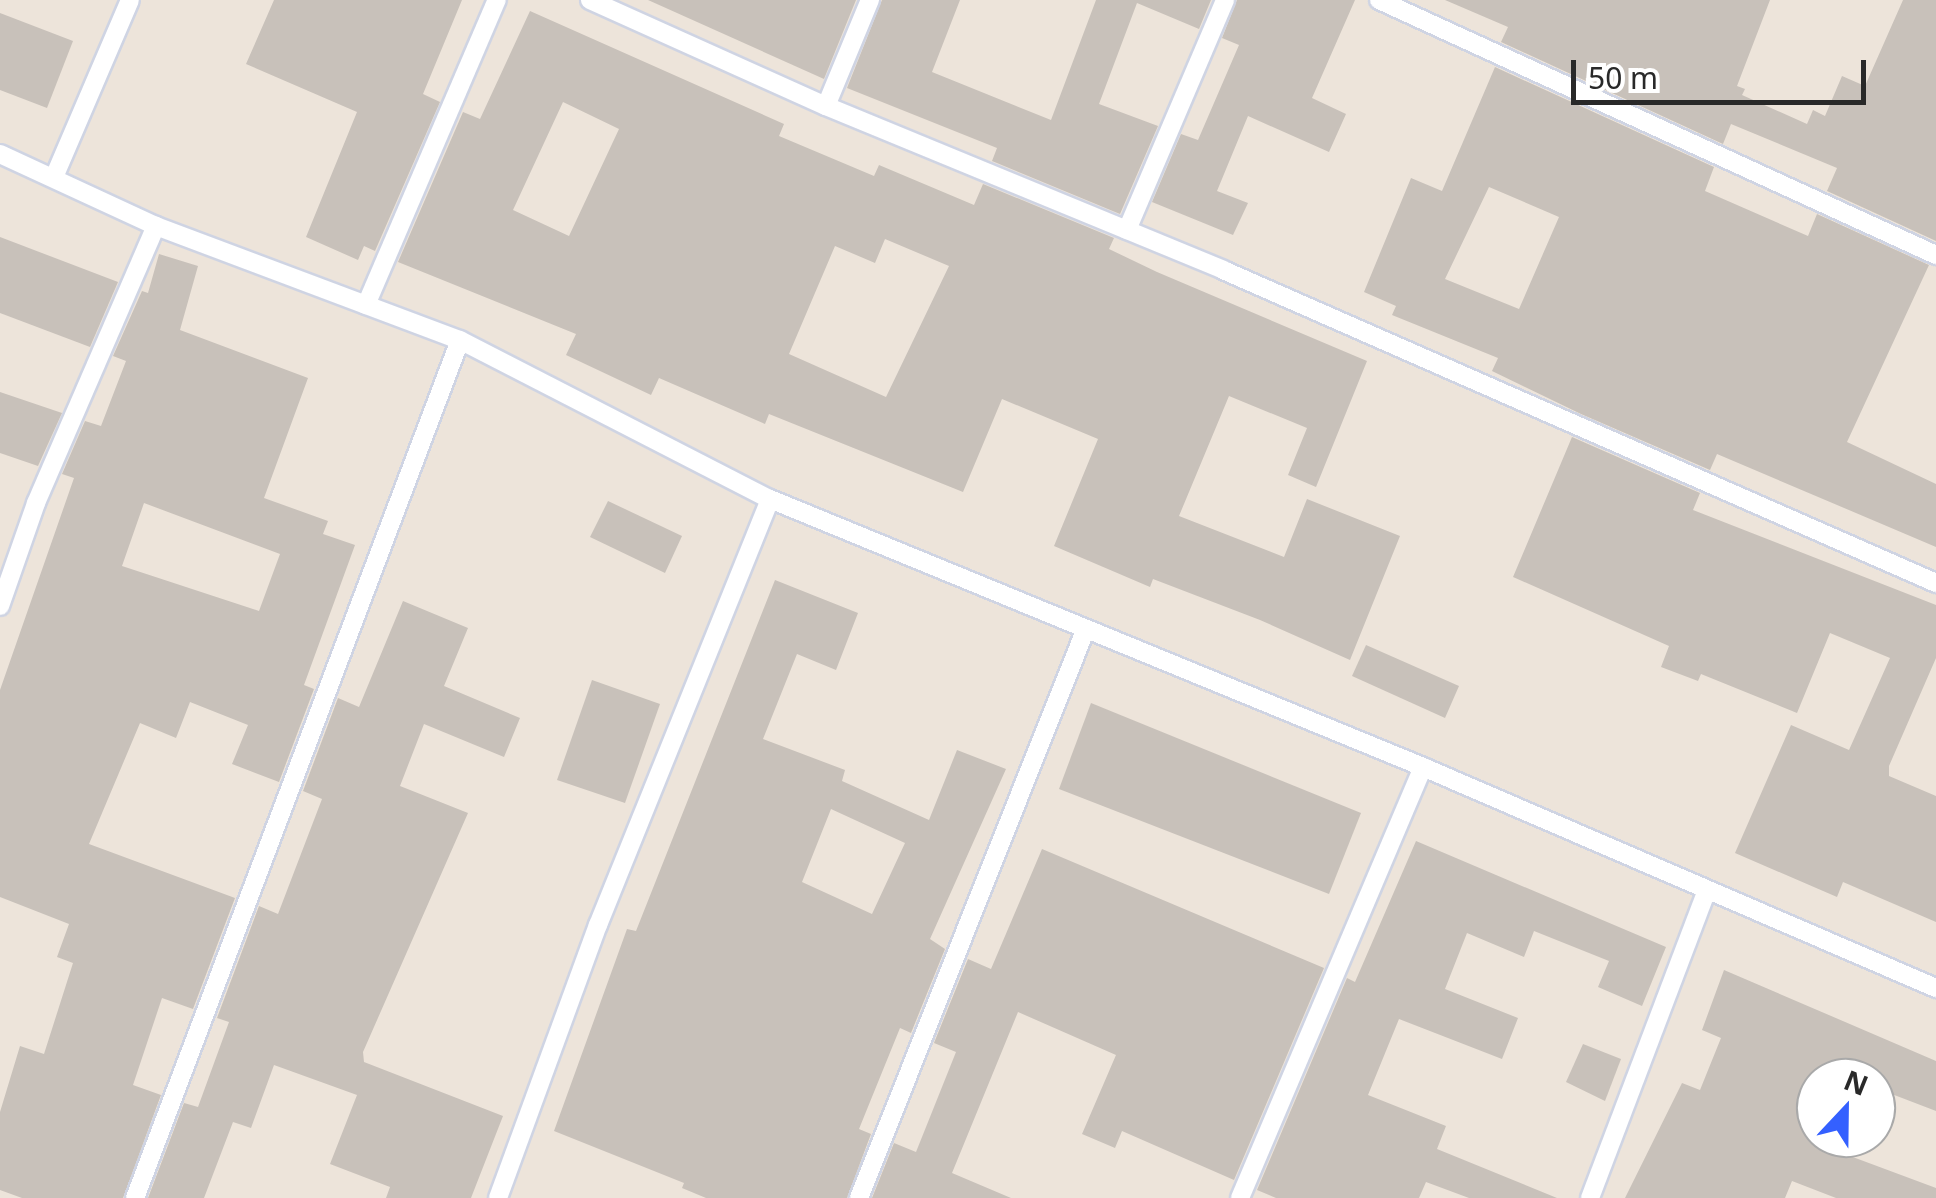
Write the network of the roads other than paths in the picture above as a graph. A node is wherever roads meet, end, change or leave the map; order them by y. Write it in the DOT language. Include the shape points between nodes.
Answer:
graph roads {
  1 [pos="130,0"];
  2 [pos="497,0"];
  3 [pos="590,0"];
  4 [pos="870,0"];
  5 [pos="1225,0"];
  6 [pos="1379,0"];
  7 [pos="826,106"];
  8 [pos="0,154"];
  9 [pos="55,175"];
  10 [pos="156,226"];
  11 [pos="1127,230"];
  12 [pos="1936,255"];
  13 [pos="366,305"];
  14 [pos="460,340"];
  15 [pos="770,499"];
  16 [pos="1936,583"];
  17 [pos="0,606"];
  18 [pos="1085,631"];
  19 [pos="1423,767"];
  20 [pos="1707,890"];
  21 [pos="1936,988"];
  22 [pos="134,1198"];
  23 [pos="498,1198"];
  24 [pos="859,1198"];
  25 [pos="1240,1198"];
  26 [pos="1590,1198"];
  1 -- 9 [label="lane"];
  2 -- 13 [label="lane"];
  3 -- 7 [label="lane"];
  4 -- 7 [label="lane"];
  5 -- 11 [label="lane"];
  6 -- 12 [label="lane"];
  7 -- 11 [label="lane"];
  8 -- 9 [label="lane"];
  9 -- 10 [label="lane"];
  10 -- 13 [label="lane"];
  10 -- 17 [label="lane" via="36,503"];
  11 -- 16 [label="lane"];
  13 -- 14 [label="lane"];
  14 -- 15 [label="lane"];
  14 -- 22 [label="lane"];
  15 -- 18 [label="lane"];
  15 -- 23 [label="lane" via="598,925"];
  18 -- 19 [label="lane"];
  18 -- 24 [label="lane"];
  19 -- 20 [label="lane"];
  19 -- 25 [label="lane"];
  20 -- 21 [label="lane"];
  20 -- 26 [label="lane"];
}
